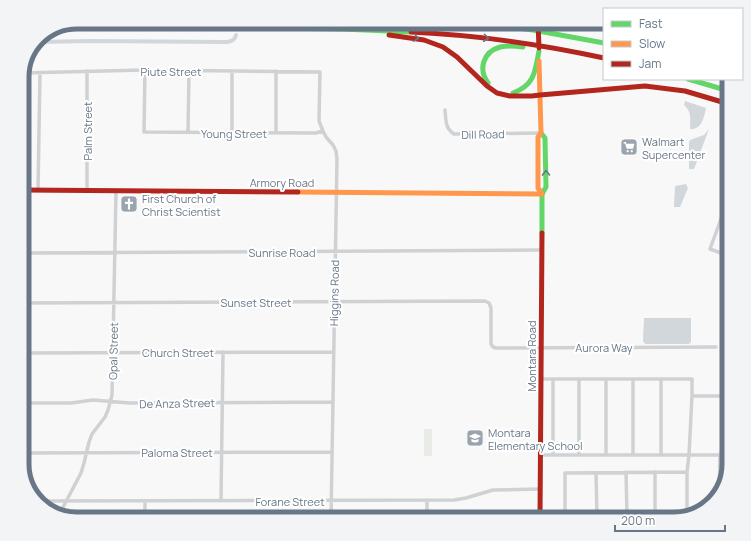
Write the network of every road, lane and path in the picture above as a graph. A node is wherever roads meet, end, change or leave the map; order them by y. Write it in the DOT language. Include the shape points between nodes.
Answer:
graph roads {
  1 [pos="321,29"];
  2 [pos="525,29"];
  3 [pos="538,29"];
  4 [pos="603,43"];
  5 [pos="533,46"];
  6 [pos="539,51"];
  7 [pos="603,58"];
  8 [pos="145,70"];
  9 [pos="87,71"];
  10 [pos="189,71"];
  11 [pos="232,71"];
  12 [pos="276,71"];
  13 [pos="320,72"];
  14 [pos="29,73"];
  15 [pos="40,73"];
  16 [pos="691,80"];
  17 [pos="722,89"];
  18 [pos="513,93"];
  19 [pos="540,95"];
  20 [pos="722,102"];
  21 [pos="445,110"];
  22 [pos="323,131"];
  23 [pos="188,132"];
  24 [pos="232,132"];
  25 [pos="276,133"];
  26 [pos="541,133"];
  27 [pos="29,190"];
  28 [pos="38,190"];
  29 [pos="87,190"];
  30 [pos="116,191"];
  31 [pos="336,193"];
  32 [pos="542,194"];
  33 [pos="722,216"];
  34 [pos="541,250"];
  35 [pos="335,251"];
  36 [pos="115,252"];
  37 [pos="29,253"];
  38 [pos="722,253"];
  39 [pos="334,302"];
  40 [pos="29,303"];
  41 [pos="114,303"];
  42 [pos="716,346"];
  43 [pos="493,347"];
  44 [pos="541,347"];
  45 [pos="223,352"];
  46 [pos="334,352"];
  47 [pos="29,353"];
  48 [pos="113,353"];
  49 [pos="540,379"];
  50 [pos="553,379"];
  51 [pos="606,379"];
  52 [pos="633,379"];
  53 [pos="661,379"];
  54 [pos="579,380"];
  55 [pos="692,396"];
  56 [pos="722,396"];
  57 [pos="110,402"];
  58 [pos="222,402"];
  59 [pos="333,402"];
  60 [pos="29,403"];
  61 [pos="722,450"];
  62 [pos="222,452"];
  63 [pos="332,452"];
  64 [pos="29,453"];
  65 [pos="87,453"];
  66 [pos="540,455"];
  67 [pos="553,455"];
  68 [pos="579,455"];
  69 [pos="606,455"];
  70 [pos="633,455"];
  71 [pos="660,455"];
  72 [pos="689,455"];
  73 [pos="720,455"];
  74 [pos="596,472"];
  75 [pos="626,472"];
  76 [pos="655,472"];
  77 [pos="687,472"];
  78 [pos="720,476"];
  79 [pos="540,489"];
  80 [pos="221,500"];
  81 [pos="427,500"];
  82 [pos="47,501"];
  83 [pos="67,501"];
  84 [pos="145,501"];
  85 [pos="331,501"];
  86 [pos="62,509"];
  87 [pos="686,510"];
  88 [pos="145,512"];
  89 [pos="331,512"];
  90 [pos="427,512"];
  91 [pos="540,512"];
  92 [pos="565,512"];
  93 [pos="597,512"];
  94 [pos="627,512"];
  95 [pos="655,512"];
  1 -- 5 [label="main road, one-way" via="422,32 470,36"];
  1 -- 19 [label="main road, one-way" via="429,41 453,54 496,93 511,96"];
  2 -- 4 [label="main road"];
  3 -- 6 [label="main road"];
  5 -- 7 [label="main road"];
  5 -- 18 [label="main road" via="498,48 486,57 483,63 483,75 489,85"];
  6 -- 18 [label="main road" via="530,82 522,90"];
  6 -- 19 [label="main road, Montara Road"];
  8 -- 9 [label="street, Piute Street"];
  8 -- 10 [label="street, Piute Street"];
  8 -- 23 [label="street, Young Street" via="144,132"];
  9 -- 15 [label="street, Piute Street"];
  9 -- 29 [label="street, Palm Street"];
  10 -- 11 [label="street, Piute Street"];
  10 -- 23 [label="street"];
  11 -- 12 [label="street, Piute Street"];
  11 -- 24 [label="street"];
  12 -- 13 [label="street, Piute Street"];
  12 -- 25 [label="street"];
  13 -- 22 [label="street, Higgins Road" via="319,121"];
  14 -- 15 [label="street, Piute Street"];
  15 -- 28 [label="street"];
  16 -- 17 [label="main road"];
  18 -- 19 [label="main road"];
  19 -- 20 [label="main road" via="645,86 685,91"];
  19 -- 26 [label="main road, Montara Road"];
  21 -- 26 [label="street, Dill Road" via="449,131 454,134"];
  22 -- 25 [label="street, Young Street"];
  22 -- 31 [label="street, Higgins Road" via="336,150"];
  23 -- 24 [label="street, Young Street"];
  24 -- 25 [label="street, Young Street"];
  26 -- 32 [label="main road, Montara Road" via="538,137 538,188"];
  32 -- 26 [label="main road, Montara Road, one-way" via="546,187 545,138"];
  27 -- 28 [label="main road, Armory Road"];
  28 -- 29 [label="main road, Armory Road"];
  29 -- 30 [label="main road, Armory Road"];
  30 -- 31 [label="main road, Armory Road"];
  30 -- 36 [label="street, Opal Street"];
  31 -- 32 [label="main road, Armory Road"];
  31 -- 35 [label="street, Higgins Road"];
  32 -- 34 [label="main road, Montara Road"];
  33 -- 38 [label="street" via="710,249"];
  34 -- 35 [label="street, Sunrise Road"];
  34 -- 44 [label="main road, Montara Road"];
  35 -- 36 [label="street, Sunrise Road"];
  35 -- 39 [label="street, Higgins Road"];
  36 -- 37 [label="street, Sunrise Road"];
  36 -- 41 [label="street, Opal Street"];
  39 -- 41 [label="street, Sunset Street"];
  39 -- 43 [label="street, Sunset Street" via="485,301 491,308"];
  39 -- 46 [label="street, Higgins Road"];
  40 -- 41 [label="street, Sunset Street"];
  41 -- 48 [label="street, Opal Street"];
  42 -- 44 [label="street, Aurora Way"];
  43 -- 44 [label="street, Aurora Way"];
  44 -- 49 [label="main road, Montara Road"];
  45 -- 46 [label="street, Church Street"];
  45 -- 48 [label="street, Church Street"];
  45 -- 58 [label="street"];
  46 -- 59 [label="street, Higgins Road"];
  47 -- 48 [label="street, Church Street"];
  48 -- 57 [label="street, Opal Street" via="113,387"];
  49 -- 50 [label="street"];
  49 -- 66 [label="main road, Montara Road"];
  50 -- 54 [label="street"];
  50 -- 67 [label="street"];
  51 -- 52 [label="street"];
  51 -- 54 [label="street"];
  51 -- 69 [label="street"];
  52 -- 53 [label="street"];
  52 -- 70 [label="street"];
  53 -- 55 [label="street" via="692,379"];
  53 -- 71 [label="street"];
  54 -- 68 [label="street"];
  55 -- 56 [label="street"];
  55 -- 72 [label="street"];
  57 -- 58 [label="street, De Anza Street"];
  57 -- 60 [label="street, De Anza Street" via="93,400"];
  57 -- 65 [label="street, Opal Street" via="105,417 92,434"];
  58 -- 59 [label="street, De Anza Street"];
  58 -- 62 [label="street"];
  59 -- 63 [label="street, Higgins Road"];
  61 -- 73 [label="street"];
  62 -- 63 [label="street, Paloma Street"];
  62 -- 65 [label="street, Paloma Street"];
  62 -- 80 [label="street"];
  63 -- 85 [label="street, Higgins Road"];
  64 -- 65 [label="street, Paloma Street"];
  65 -- 83 [label="street, Opal Street" via="81,473"];
  66 -- 67 [label="street"];
  66 -- 79 [label="main road, Montara Road"];
  67 -- 68 [label="street"];
  68 -- 69 [label="street"];
  69 -- 70 [label="street"];
  70 -- 71 [label="street"];
  71 -- 72 [label="street"];
  72 -- 73 [label="street"];
  72 -- 77 [label="street"];
  73 -- 78 [label="street"];
  74 -- 75 [label="street"];
  74 -- 92 [label="street" via="565,473"];
  74 -- 93 [label="street"];
  75 -- 76 [label="street"];
  75 -- 94 [label="street"];
  76 -- 77 [label="street"];
  76 -- 95 [label="street"];
  77 -- 87 [label="street"];
  79 -- 81 [label="street, Forane Street" via="493,490 460,499"];
  79 -- 91 [label="main road, Montara Road"];
  80 -- 84 [label="street, Forane Street"];
  80 -- 85 [label="street, Forane Street"];
  81 -- 85 [label="street, Forane Street"];
  81 -- 90 [label="street"];
  82 -- 83 [label="street, Forane Street"];
  83 -- 84 [label="street, Forane Street"];
  83 -- 86 [label="street, Opal Street"];
  84 -- 88 [label="street"];
  85 -- 89 [label="street, Higgins Road"];
}
